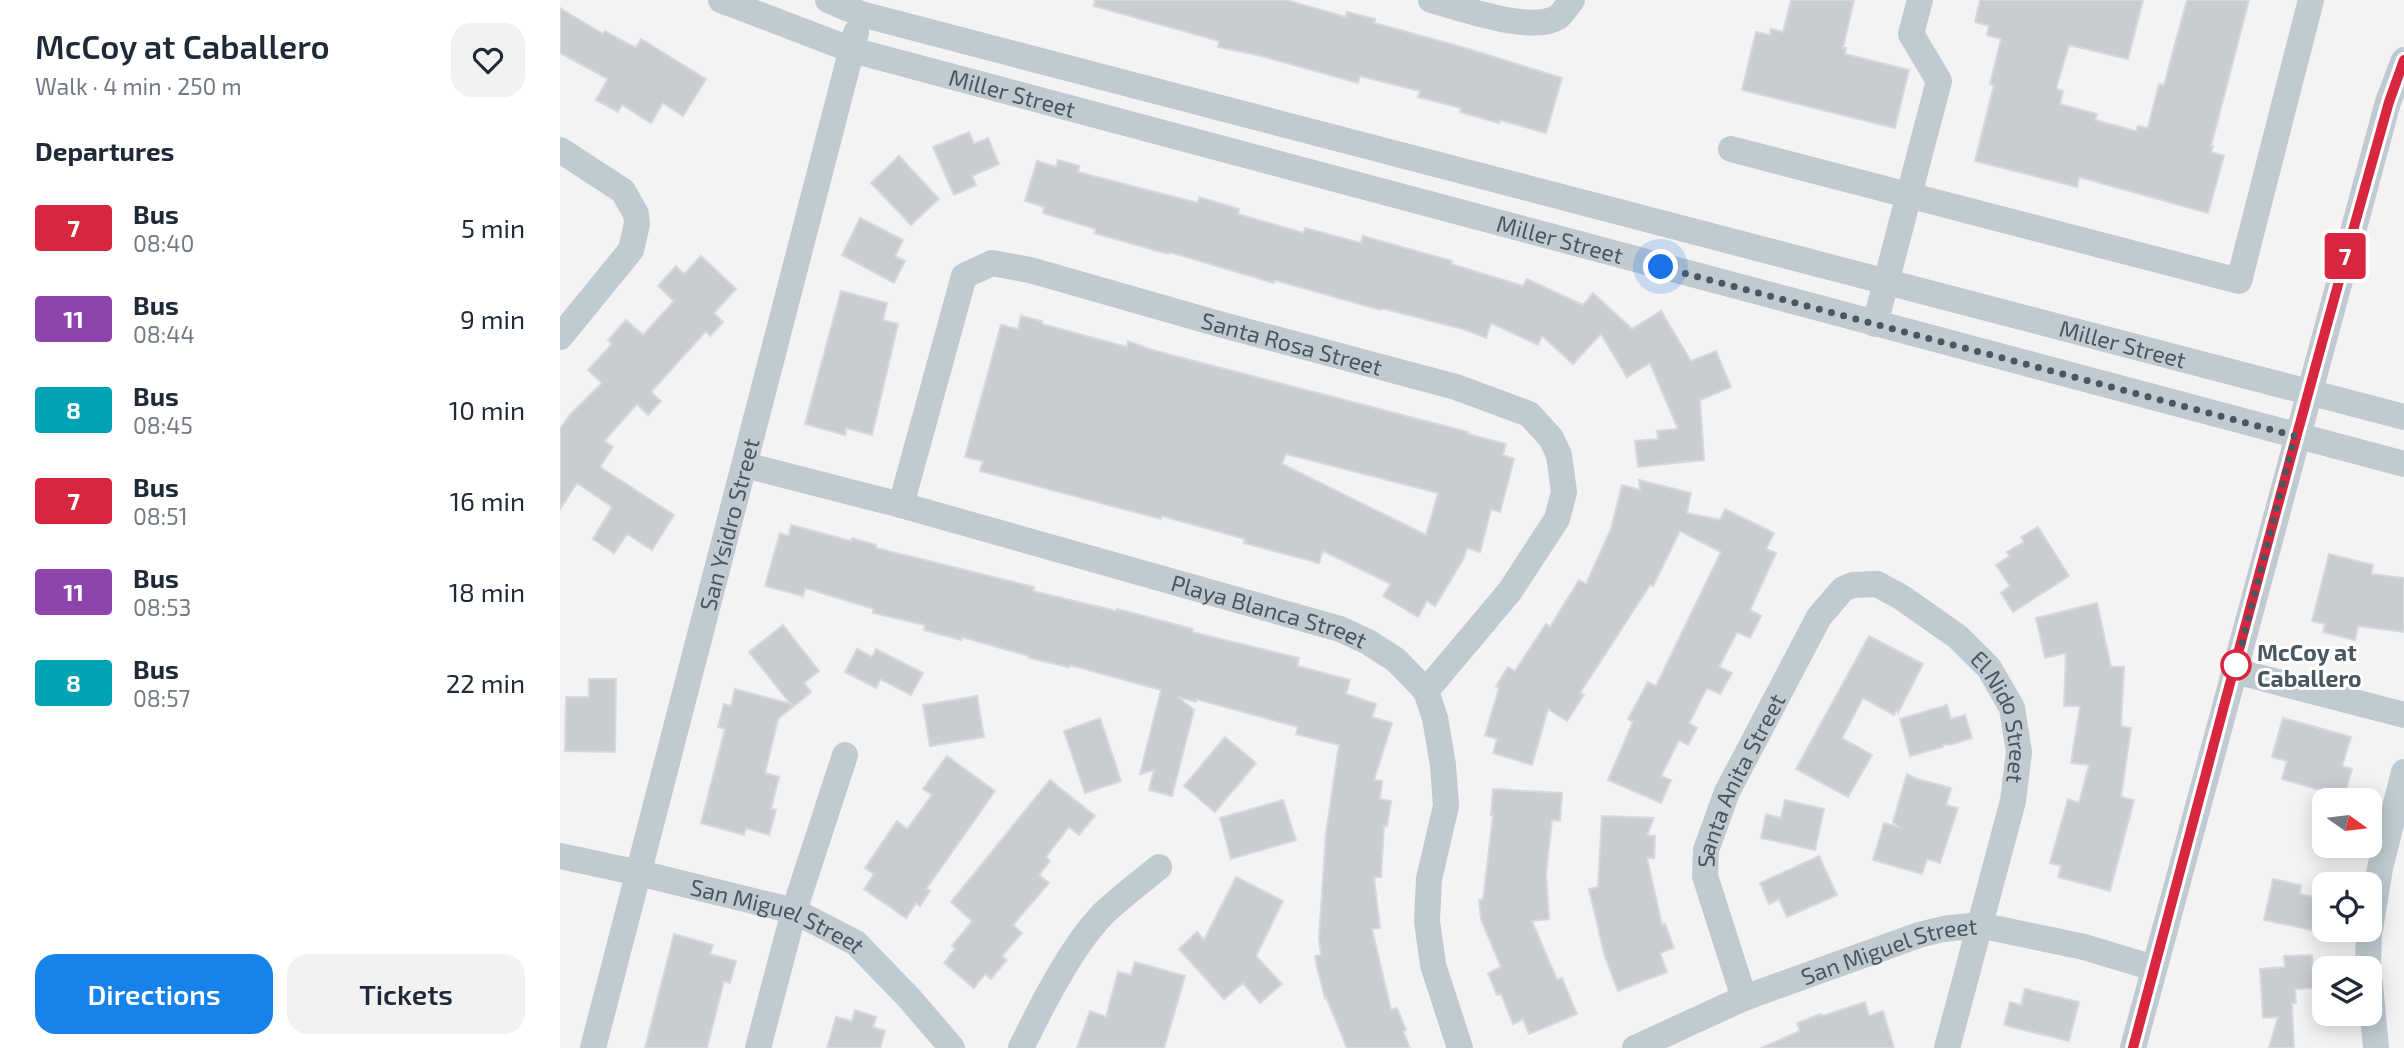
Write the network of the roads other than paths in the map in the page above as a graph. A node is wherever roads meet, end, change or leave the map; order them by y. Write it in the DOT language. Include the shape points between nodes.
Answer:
graph roads {
  1 [pos="721,0"];
  2 [pos="828,0"];
  3 [pos="1431,0"];
  4 [pos="1920,0"];
  5 [pos="2311,0"];
  6 [pos="863,7"];
  7 [pos="1565,8"];
  8 [pos="852,50"];
  9 [pos="2404,60"];
  10 [pos="1731,149"];
  11 [pos="560,150"];
  12 [pos="1909,195"];
  13 [pos="1885,282"];
  14 [pos="1875,324"];
  15 [pos="560,337"];
  16 [pos="2307,393"];
  17 [pos="2404,417"];
  18 [pos="2295,436"];
  19 [pos="745,464"];
  20 [pos="2404,464"];
  21 [pos="901,505"];
  22 [pos="1853,585"];
  23 [pos="2235,671"];
  24 [pos="1426,691"];
  25 [pos="2404,715"];
  26 [pos="845,755"];
  27 [pos="2404,772"];
  28 [pos="560,856"];
  29 [pos="1158,867"];
  30 [pos="2380,872"];
  31 [pos="639,873"];
  32 [pos="794,912"];
  33 [pos="1979,925"];
  34 [pos="2154,968"];
  35 [pos="1744,998"];
  36 [pos="2374,1026"];
  37 [pos="593,1048"];
  38 [pos="758,1048"];
  39 [pos="951,1048"];
  40 [pos="1021,1048"];
  41 [pos="1460,1048"];
  42 [pos="1635,1048"];
  43 [pos="1947,1048"];
  44 [pos="2133,1048"];
  45 [pos="2376,1048"];
  1 -- 8 [label="street, Miller Street"];
  2 -- 6 [label="street, Miller Street"];
  3 -- 7 [label="street" via="1538,24"];
  4 -- 12 [label="street" via="1911,34 1939,81"];
  5 -- 12 [label="street" via="2239,281"];
  6 -- 8 [label="street, San Ysidro Street"];
  6 -- 13 [label="street, Miller Street"];
  8 -- 14 [label="street, Miller Street"];
  8 -- 19 [label="street, San Ysidro Street"];
  9 -- 16 [label="street"];
  10 -- 12 [label="street"];
  11 -- 15 [label="street" via="623,191 637,224 631,250"];
  12 -- 13 [label="street"];
  13 -- 14 [label="street"];
  13 -- 16 [label="street, Miller Street"];
  14 -- 18 [label="street, Miller Street"];
  16 -- 17 [label="street, Miller Street"];
  16 -- 18 [label="street"];
  18 -- 20 [label="street, Miller Street"];
  18 -- 23 [label="street"];
  19 -- 21 [label="street, Playa Blanca Street"];
  19 -- 31 [label="street, San Ysidro Street"];
  21 -- 24 [label="street, Playa Blanca Street" via="1340,629 1396,660"];
  21 -- 24 [label="street, Santa Rosa Street" via="964,276 992,263 1456,387 1529,414 1559,454 1564,492 1558,519 1510,591"];
  22 -- 33 [label="street, El Nido Street" via="1877,584 1958,637 1989,668 2012,708 2019,752 2012,801"];
  22 -- 35 [label="street, Santa Anita Street" via="1843,589 1819,617 1727,792 1706,850 1705,876"];
  23 -- 25 [label="street"];
  23 -- 34 [label="street"];
  24 -- 41 [label="street, Playa Blanca Street" via="1436,718 1446,806 1429,879 1427,921 1433,965"];
  26 -- 32 [label="street"];
  27 -- 30 [label="street"];
  28 -- 31 [label="street, San Miguel Street"];
  29 -- 40 [label="street" via="1102,915 1050,992"];
  31 -- 32 [label="street, San Miguel Street"];
  31 -- 37 [label="street, San Ysidro Street"];
  32 -- 38 [label="street"];
  32 -- 39 [label="street, San Miguel Street" via="856,943"];
  33 -- 34 [label="street, San Miguel Street" via="2084,947"];
  33 -- 35 [label="street, San Miguel Street" via="1919,935"];
  33 -- 43 [label="street, El Nido Street"];
  34 -- 44 [label="street"];
  35 -- 42 [label="street, San Miguel Street"];
  36 -- 45 [label="street"];
}
